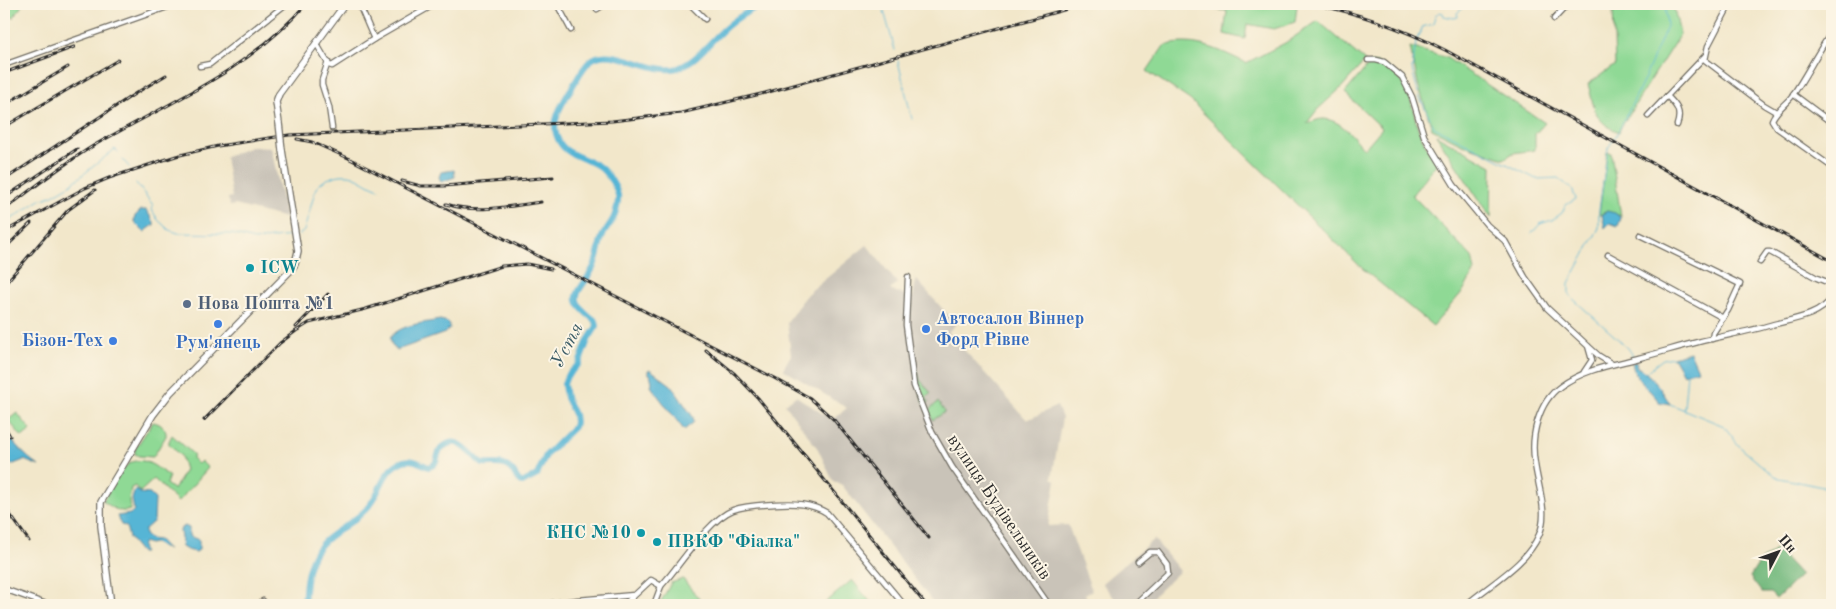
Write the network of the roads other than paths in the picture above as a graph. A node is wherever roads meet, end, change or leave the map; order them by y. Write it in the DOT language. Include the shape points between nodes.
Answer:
graph roads {
  1 [pos="176,4"];
  2 [pos="286,4"];
  3 [pos="345,4"];
  4 [pos="359,4"];
  5 [pos="434,4"];
  6 [pos="557,4"];
  7 [pos="605,4"];
  8 [pos="690,4"];
  9 [pos="1568,4"];
  10 [pos="1730,4"];
  11 [pos="597,9"];
  12 [pos="704,19"];
  13 [pos="1554,19"];
  14 [pos="571,30"];
  15 [pos="1832,32"];
  16 [pos="374,39"];
  17 [pos="316,43"];
  18 [pos="1705,56"];
  19 [pos="1368,60"];
  20 [pos="328,62"];
  21 [pos="4,65"];
  22 [pos="200,66"];
  23 [pos="1793,94"];
  24 [pos="1667,96"];
  25 [pos="1776,112"];
  26 [pos="1648,116"];
  27 [pos="1832,123"];
  28 [pos="1677,125"];
  29 [pos="332,128"];
  30 [pos="1832,167"];
  31 [pos="1640,235"];
  32 [pos="1608,255"];
  33 [pos="1760,262"];
  34 [pos="908,277"];
  35 [pos="1832,284"];
  36 [pos="1832,298"];
  37 [pos="1722,318"];
  38 [pos="1712,339"];
  39 [pos="1588,346"];
  40 [pos="1612,364"];
  41 [pos="1582,374"];
  42 [pos="1138,562"];
  43 [pos="661,586"];
  44 [pos="4,589"];
  45 [pos="634,595"];
  46 [pos="262,601"];
  47 [pos="49,605"];
  48 [pos="111,605"];
  49 [pos="258,605"];
  50 [pos="538,605"];
  51 [pos="624,605"];
  52 [pos="654,605"];
  53 [pos="904,605"];
  54 [pos="1049,605"];
  55 [pos="1134,605"];
  56 [pos="1466,605"];
  1 -- 21 [label="street"];
  2 -- 22 [label="street" via="210,64"];
  3 -- 17 [label="main road"];
  4 -- 16 [label="street"];
  5 -- 16 [label="street"];
  6 -- 14 [label="street"];
  7 -- 11 [label="street"];
  8 -- 12 [label="street"];
  9 -- 13 [label="street"];
  10 -- 18 [label="street"];
  15 -- 23 [label="street"];
  16 -- 20 [label="street" via="332,66"];
  17 -- 20 [label="street"];
  17 -- 48 [label="main road, bridge" via="276,102 298,251 295,264 170,393 104,494 100,512"];
  18 -- 24 [label="street"];
  18 -- 25 [label="street" via="1705,60"];
  19 -- 39 [label="street" via="1384,62 1402,78 1412,97 1424,136 1454,185 1486,225 1505,240 1525,278 1547,308"];
  20 -- 29 [label="street" via="322,85"];
  23 -- 25 [label="street"];
  23 -- 27 [label="street"];
  24 -- 26 [label="street"];
  24 -- 28 [label="street" via="1679,111"];
  25 -- 30 [label="street" via="1772,120 1774,126"];
  31 -- 37 [label="street" via="1740,284"];
  32 -- 37 [label="street"];
  33 -- 35 [label="street" via="1770,252"];
  34 -- 54 [label="street, вулиця Будівельників" via="906,325 913,378 932,432 952,467"];
  36 -- 38 [label="street" via="1817,312"];
  37 -- 38 [label="street"];
  38 -- 40 [label="street"];
  39 -- 40 [label="street"];
  39 -- 41 [label="street" via="1592,360"];
  40 -- 41 [label="street"];
  41 -- 56 [label="street" via="1554,391 1541,410 1534,446 1543,507 1543,522 1538,536 1516,565"];
  42 -- 55 [label="street" via="1150,552 1158,552 1167,564 1168,573"];
  43 -- 45 [label="street" via="651,580"];
  43 -- 52 [label="street"];
  43 -- 53 [label="street" via="707,531 732,511 754,506 804,504 827,513"];
  44 -- 47 [label="street"];
  45 -- 50 [label="street"];
  45 -- 51 [label="street"];
  46 -- 49 [label="street"];
}
